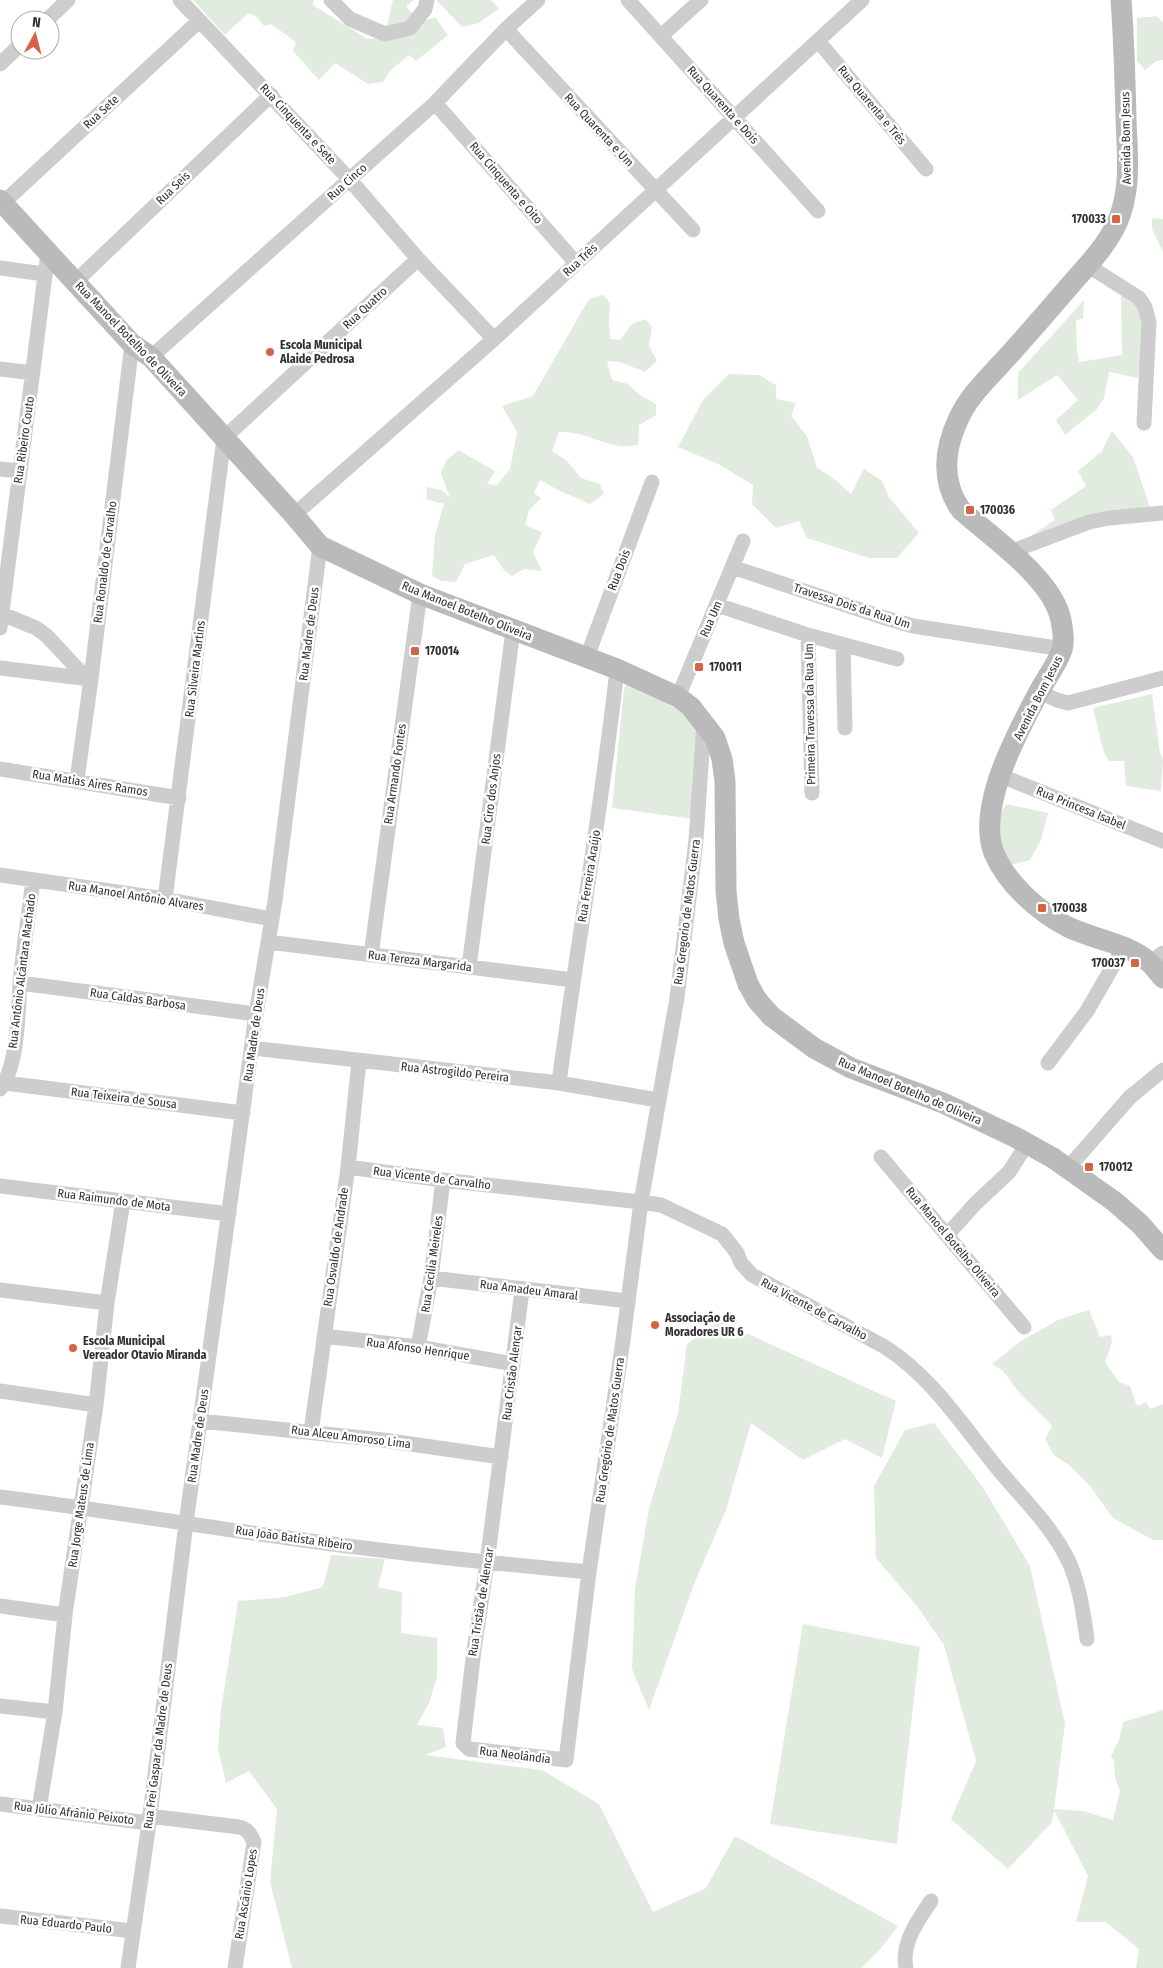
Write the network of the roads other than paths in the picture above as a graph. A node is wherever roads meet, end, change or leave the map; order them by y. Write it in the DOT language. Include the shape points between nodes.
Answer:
graph roads {
  1 [pos="68,0"];
  2 [pos="180,0"];
  3 [pos="330,0"];
  4 [pos="427,0"];
  5 [pos="538,0"];
  6 [pos="628,0"];
  7 [pos="701,0"];
  8 [pos="862,0"];
  9 [pos="1122,0"];
  10 [pos="58,10"];
  11 [pos="199,21"];
  12 [pos="506,30"];
  13 [pos="662,36"];
  14 [pos="818,41"];
  15 [pos="10,54"];
  16 [pos="0,64"];
  17 [pos="271,95"];
  18 [pos="435,103"];
  19 [pos="734,118"];
  20 [pos="926,169"];
  21 [pos="350,180"];
  22 [pos="655,191"];
  23 [pos="1,202"];
  24 [pos="818,211"];
  25 [pos="693,230"];
  26 [pos="48,252"];
  27 [pos="418,259"];
  28 [pos="576,263"];
  29 [pos="1087,265"];
  30 [pos="0,268"];
  31 [pos="44,274"];
  32 [pos="75,282"];
  33 [pos="494,338"];
  34 [pos="132,344"];
  35 [pos="151,357"];
  36 [pos="0,369"];
  37 [pos="33,373"];
  38 [pos="1144,423"];
  39 [pos="224,438"];
  40 [pos="0,469"];
  41 [pos="19,472"];
  42 [pos="652,482"];
  43 [pos="1163,513"];
  44 [pos="294,515"];
  45 [pos="743,541"];
  46 [pos="320,546"];
  47 [pos="1010,552"];
  48 [pos="732,567"];
  49 [pos="3,569"];
  50 [pos="420,594"];
  51 [pos="717,605"];
  52 [pos="1,621"];
  53 [pos="513,630"];
  54 [pos="808,635"];
  55 [pos="843,645"];
  56 [pos="1063,649"];
  57 [pos="586,657"];
  58 [pos="897,659"];
  59 [pos="0,668"];
  60 [pos="617,669"];
  61 [pos="1163,678"];
  62 [pos="88,679"];
  63 [pos="1039,692"];
  64 [pos="678,697"];
  65 [pos="704,722"];
  66 [pos="845,728"];
  67 [pos="0,769"];
  68 [pos="1000,775"];
  69 [pos="77,780"];
  70 [pos="812,793"];
  71 [pos="179,798"];
  72 [pos="1163,841"];
  73 [pos="0,875"];
  74 [pos="33,880"];
  75 [pos="165,899"];
  76 [pos="272,919"];
  77 [pos="268,942"];
  78 [pos="1124,947"];
  79 [pos="371,955"];
  80 [pos="1159,965"];
  81 [pos="470,967"];
  82 [pos="573,980"];
  83 [pos="20,983"];
  84 [pos="256,1014"];
  85 [pos="252,1048"];
  86 [pos="359,1061"];
  87 [pos="1048,1063"];
  88 [pos="1163,1070"];
  89 [pos="559,1084"];
  90 [pos="2,1086"];
  91 [pos="658,1100"];
  92 [pos="243,1112"];
  93 [pos="1027,1144"];
  94 [pos="881,1157"];
  95 [pos="348,1167"];
  96 [pos="1068,1168"];
  97 [pos="443,1180"];
  98 [pos="0,1186"];
  99 [pos="123,1201"];
  100 [pos="641,1202"];
  101 [pos="229,1214"];
  102 [pos="947,1235"];
  103 [pos="1163,1250"];
  104 [pos="431,1278"];
  105 [pos="0,1290"];
  106 [pos="522,1290"];
  107 [pos="628,1301"];
  108 [pos="107,1303"];
  109 [pos="1024,1327"];
  110 [pos="324,1336"];
  111 [pos="418,1348"];
  112 [pos="513,1364"];
  113 [pos="0,1391"];
  114 [pos="96,1405"];
  115 [pos="200,1421"];
  116 [pos="311,1432"];
  117 [pos="501,1457"];
  118 [pos="0,1497"];
  119 [pos="81,1507"];
  120 [pos="186,1523"];
  121 [pos="487,1563"];
  122 [pos="589,1572"];
  123 [pos="0,1606"];
  124 [pos="65,1616"];
  125 [pos="1086,1639"];
  126 [pos="0,1706"];
  127 [pos="55,1712"];
  128 [pos="465,1746"];
  129 [pos="566,1760"];
  130 [pos="0,1804"];
  131 [pos="39,1809"];
  132 [pos="149,1819"];
  133 [pos="931,1901"];
  134 [pos="0,1916"];
  135 [pos="133,1931"];
  136 [pos="128,1968"];
  137 [pos="235,1968"];
  138 [pos="906,1968"];
  1 -- 10 [label="street"];
  2 -- 11 [label="street, Rua Cinquenta e Sete"];
  3 -- 4 [label="street" via="350,19 385,34 410,28"];
  5 -- 12 [label="street, Rua Cinco"];
  6 -- 13 [label="street, Rua Quarenta e Dois"];
  7 -- 13 [label="street"];
  8 -- 14 [label="street, Rua Três"];
  9 -- 29 [label="street, Avenida Bom Jesus" via="1126,191 1117,223"];
  11 -- 17 [label="street, Rua Cinquenta e Sete"];
  11 -- 23 [label="street, Rua Sete"];
  12 -- 18 [label="street, Rua Cinco"];
  12 -- 22 [label="street, Rua Quarenta e Um"];
  13 -- 19 [label="street, Rua Quarenta e Dois"];
  14 -- 19 [label="street, Rua Três"];
  14 -- 20 [label="street, Rua Quarenta e Três"];
  15 -- 16 [label="street"];
  17 -- 21 [label="street, Rua Cinquenta e Sete"];
  17 -- 32 [label="street, Rua Seis"];
  18 -- 21 [label="street, Rua Cinco"];
  18 -- 28 [label="street, Rua Cinquenta e Oito"];
  19 -- 22 [label="street, Rua Três"];
  19 -- 24 [label="street, Rua Quarenta e Dois"];
  21 -- 27 [label="street, Rua Cinquenta e Sete"];
  21 -- 35 [label="street, Rua Cinco"];
  22 -- 25 [label="street, Rua Quarenta e Um"];
  22 -- 28 [label="street, Rua Três"];
  23 -- 26 [label="street, Rua Manoel Botelho de Oliveira"];
  26 -- 31 [label="street, Rua Ribeiro Couto"];
  26 -- 32 [label="street, Rua Manoel Botelho de Oliveira"];
  27 -- 33 [label="street, Rua Cinquenta e Sete"];
  27 -- 39 [label="street, Rua Quatro"];
  28 -- 33 [label="street, Rua Três"];
  29 -- 38 [label="street" via="1139,298 1145,307 1149,322"];
  29 -- 47 [label="street, Avenida Bom Jesus" via="975,393 958,419 950,443 947,481 952,498 961,510"];
  30 -- 31 [label="street"];
  31 -- 37 [label="street, Rua Ribeiro Couto"];
  32 -- 34 [label="street, Rua Manoel Botelho de Oliveira"];
  33 -- 44 [label="street, Rua Três"];
  34 -- 35 [label="street, Rua Manoel Botelho de Oliveira"];
  34 -- 62 [label="street, Rua Ronaldo de Carvalho"];
  35 -- 39 [label="street, Rua Manoel Botelho de Oliveira"];
  36 -- 37 [label="street"];
  37 -- 41 [label="street, Rua Ribeiro Couto"];
  39 -- 44 [label="street, Rua Manoel Botelho de Oliveira"];
  39 -- 71 [label="street, Rua Silveira Martins"];
  40 -- 41 [label="street"];
  41 -- 49 [label="street, Rua Ribeiro Couto"];
  42 -- 57 [label="street, Rua Dois"];
  43 -- 47 [label="street" via="1089,522"];
  44 -- 46 [label="street, Rua Manoel Botelho de Oliveira"];
  45 -- 48 [label="street, Rua Um"];
  46 -- 50 [label="street, Rua Manoel Botelho Oliveira"];
  46 -- 76 [label="street, Rua Madre de Deus"];
  47 -- 56 [label="street, Avenida Bom Jesus" via="1052,599 1059,613"];
  48 -- 51 [label="street, Rua Um"];
  48 -- 56 [label="street, Travessa Dois da Rua Um" via="913,626"];
  49 -- 52 [label="street, Rua Ribeiro Couto"];
  50 -- 53 [label="street, Rua Manoel Botelho Oliveira"];
  50 -- 79 [label="street, Rua Armando Fontes"];
  51 -- 54 [label="street, Primeira Travessa da Rua Um"];
  51 -- 64 [label="street, Rua Um"];
  52 -- 62 [label="street" via="36,628"];
  53 -- 57 [label="street, Rua Manoel Botelho Oliveira"];
  53 -- 81 [label="street, Rua Ciro dos Anjos"];
  54 -- 55 [label="street, Primeira Travessa da Rua Um"];
  54 -- 70 [label="street, Primeira Travessa da Rua Um"];
  55 -- 58 [label="street, Primeira Travessa da Rua Um"];
  55 -- 66 [label="street"];
  56 -- 63 [label="street, Avenida Bom Jesus"];
  57 -- 60 [label="street, Rua Manoel Botelho Oliveira"];
  59 -- 62 [label="street"];
  60 -- 64 [label="street, Rua Manoel Botelho de Oliveira"];
  60 -- 82 [label="street, Rua Ferreira Araújo" via="604,782"];
  61 -- 63 [label="street" via="1068,703"];
  62 -- 69 [label="street, Rua Ronaldo de Carvalho"];
  63 -- 68 [label="street, Avenida Bom Jesus"];
  64 -- 65 [label="street, Rua Manoel Botelho de Oliveira"];
  65 -- 91 [label="street, Rua Gregorio de Matos Guerra" via="696,840 677,998"];
  65 -- 93 [label="street, Rua Manoel Botelho de Oliveira" via="715,738 726,781 729,919 740,964 756,1000 791,1033 851,1068 943,1103"];
  67 -- 69 [label="street, Rua Matias Aires Ramos"];
  68 -- 72 [label="street, Rua Princesa Isabel"];
  68 -- 78 [label="street, Avenida Bom Jesus" via="991,809 990,838 994,854 1005,872 1032,901 1068,926"];
  69 -- 71 [label="street, Rua Matias Aires Ramos"];
  71 -- 75 [label="street, Rua Silveira Martins"];
  73 -- 74 [label="street, Rua Manoel Antônio Alvares"];
  74 -- 75 [label="street, Rua Manoel Antônio Alvares"];
  74 -- 83 [label="street, Rua Antônio Alcântara Machado"];
  75 -- 76 [label="street, Rua Manoel Antônio Alvares"];
  76 -- 77 [label="street, Rua Madre de Deus"];
  77 -- 79 [label="street, Rua Tereza Margarida"];
  77 -- 84 [label="street, Rua Madre de Deus"];
  78 -- 80 [label="street, Avenida Bom Jesus"];
  78 -- 87 [label="street" via="1087,1012"];
  79 -- 81 [label="street, Rua Tereza Margarida"];
  81 -- 82 [label="street, Rua Tereza Margarida"];
  82 -- 89 [label="street, Rua Ferreira Araújo"];
  83 -- 84 [label="street, Rua Caldas Barbosa"];
  83 -- 90 [label="street, Rua Antônio Alcântara Machado" via="11,1065"];
  84 -- 85 [label="street, Rua Madre de Deus"];
  85 -- 86 [label="street, Rua Astrogildo Pereira"];
  85 -- 92 [label="street, Rua Madre de Deus"];
  86 -- 89 [label="street, Rua Astrogildo Pereira"];
  86 -- 95 [label="street, Rua Osvaldo de Andrade"];
  88 -- 96 [label="street" via="1130,1097"];
  89 -- 91 [label="street, Rua Astrogildo Pereira"];
  90 -- 92 [label="street, Rua Teixeira de Sousa"];
  91 -- 100 [label="street, Rua Gregório de Matos Guerra"];
  92 -- 101 [label="street, Rua Madre de Deus"];
  93 -- 96 [label="street, Rua Manoel Botelho de Oliveira"];
  93 -- 102 [label="street" via="1008,1172"];
  94 -- 102 [label="street, Rua Manoel Botelho Oliveira"];
  95 -- 97 [label="street, Rua Vicente de Carvalho"];
  95 -- 110 [label="street, Rua Osvaldo de Andrade"];
  96 -- 103 [label="street, Rua Manoel Botelho de Oliveira" via="1116,1202"];
  97 -- 100 [label="street, Rua Vicente de Carvalho"];
  97 -- 104 [label="street, Rua Cecilia Meireles"];
  98 -- 99 [label="street, Rua Raimundo de Mota"];
  99 -- 101 [label="street, Rua Raimundo de Mota"];
  99 -- 108 [label="street, Rua Jorge Mateus de Lima"];
  100 -- 107 [label="street, Rua Gregório de Matos Guerra"];
  100 -- 125 [label="street, Rua Vicente de Carvalho" via="661,1205 722,1234 752,1275 898,1355 938,1392 1060,1545 1080,1593"];
  101 -- 115 [label="street, Rua Madre de Deus"];
  102 -- 109 [label="street, Rua Manoel Botelho Oliveira"];
  104 -- 106 [label="street, Rua Amadeu Amaral"];
  104 -- 111 [label="street, Rua Cecilia Meireles"];
  105 -- 108 [label="street"];
  106 -- 107 [label="street, Rua Amadeu Amaral"];
  106 -- 112 [label="street, Rua Cristão Alençar"];
  107 -- 122 [label="street, Rua Gregório de Matos Guerra"];
  108 -- 114 [label="street, Rua Jorge Mateus de Lima"];
  110 -- 111 [label="street, Rua Afonso Henrique"];
  110 -- 116 [label="street, Rua Osvaldo de Andrade"];
  111 -- 112 [label="street, Rua Afonso Henrique"];
  112 -- 117 [label="street, Rua Cristão Alençar"];
  113 -- 114 [label="street"];
  114 -- 119 [label="street, Rua Jorge Mateus de Lima"];
  115 -- 116 [label="street, Rua Alceu Amoroso Lima"];
  115 -- 120 [label="street, Rua Madre de Deus"];
  116 -- 117 [label="street, Rua Alceu Amoroso Lima"];
  117 -- 121 [label="street, Rua Tristão de Alencar"];
  118 -- 119 [label="street, Rua João Batista Ribeiro"];
  119 -- 120 [label="street, Rua João Batista Ribeiro"];
  119 -- 124 [label="street, Rua Jorge Mateus de Lima"];
  120 -- 121 [label="street, Rua João Batista Ribeiro"];
  120 -- 132 [label="street, Rua Frei Gaspar da Madre de Deus"];
  121 -- 122 [label="street, Rua João Batista Ribeiro"];
  121 -- 128 [label="street, Rua Tristão de Alencar" via="472,1659 463,1738"];
  122 -- 129 [label="street, Rua Gregório de Matos Guerra"];
  123 -- 124 [label="street"];
  124 -- 127 [label="street, Rua Jorge Mateus de Lima"];
  126 -- 127 [label="street"];
  127 -- 131 [label="street, Rua Jorge Mateus de Lima"];
  128 -- 129 [label="street, Rua Neolândia"];
  130 -- 131 [label="street, Rua Júlio Afrânio Peixoto"];
  131 -- 132 [label="street, Rua Júlio Afrânio Peixoto"];
  132 -- 135 [label="street, Rua Frei Gaspar da Madre de Deus"];
  132 -- 137 [label="street, Rua Ascânio Lopes" via="239,1827 251,1835 254,1842"];
  133 -- 138 [label="street" via="908,1944"];
  134 -- 135 [label="street, Rua Eduardo Paulo"];
  135 -- 136 [label="street, Rua Frei Gaspar da Madre de Deus"];
}
